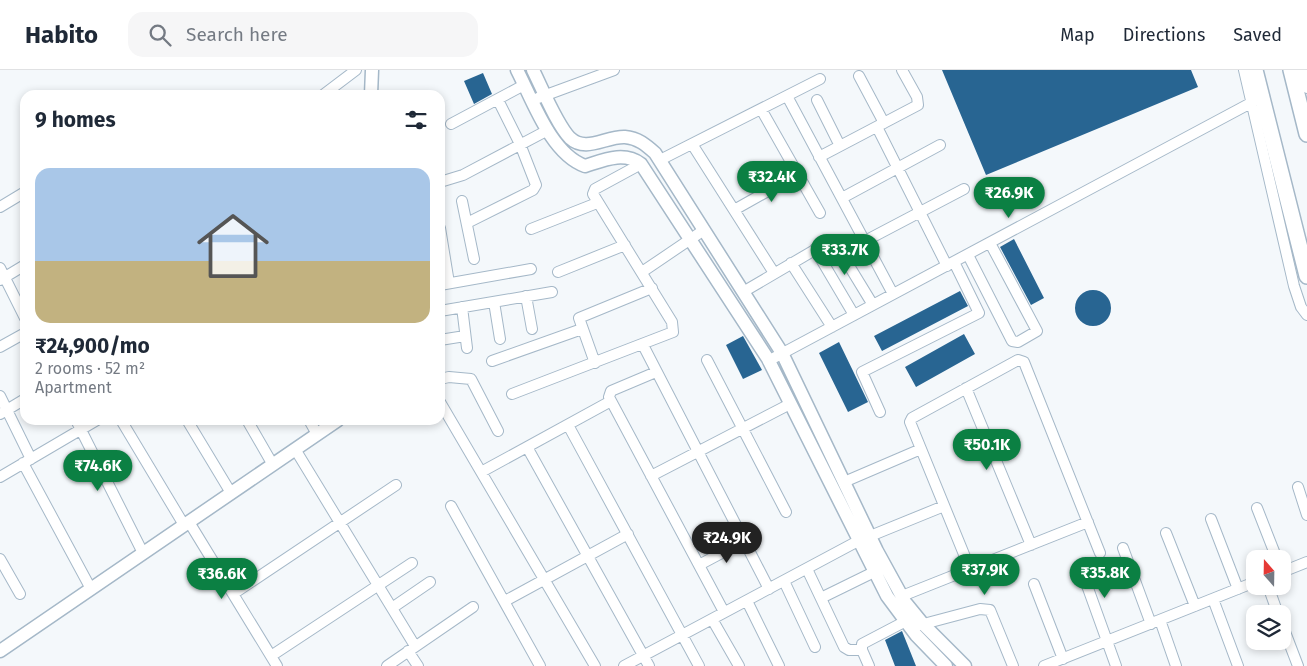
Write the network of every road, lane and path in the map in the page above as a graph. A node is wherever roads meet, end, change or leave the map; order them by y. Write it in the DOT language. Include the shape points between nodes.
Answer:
graph roads {
  1 [pos="356,70"];
  2 [pos="372,70"];
  3 [pos="517,70"];
  4 [pos="533,70"];
  5 [pos="614,70"];
  6 [pos="902,70"];
  7 [pos="1244,70"];
  8 [pos="1255,70"];
  9 [pos="1291,70"];
  10 [pos="1302,70"];
  11 [pos="859,76"];
  12 [pos="820,79"];
  13 [pos="524,85"];
  14 [pos="1307,88"];
  15 [pos="330,90"];
  16 [pos="371,90"];
  17 [pos="545,94"];
  18 [pos="787,96"];
  19 [pos="498,100"];
  20 [pos="817,100"];
  21 [pos="1257,100"];
  22 [pos="533,101"];
  23 [pos="761,109"];
  24 [pos="451,124"];
  25 [pos="880,125"];
  26 [pos="548,130"];
  27 [pos="1307,134"];
  28 [pos="520,144"];
  29 [pos="692,144"];
  30 [pos="940,145"];
  31 [pos="840,146"];
  32 [pos="819,157"];
  33 [pos="660,160"];
  34 [pos="641,164"];
  35 [pos="898,169"];
  36 [pos="798,174"];
  37 [pos="445,180"];
  38 [pos="964,189"];
  39 [pos="20,195"];
  40 [pos="842,198"];
  41 [pos="462,201"];
  42 [pos="597,203"];
  43 [pos="0,206"];
  44 [pos="734,210"];
  45 [pos="920,212"];
  46 [pos="820,213"];
  47 [pos="466,223"];
  48 [pos="531,229"];
  49 [pos="704,230"];
  50 [pos="690,240"];
  51 [pos="864,241"];
  52 [pos="990,243"];
  53 [pos="625,245"];
  54 [pos="815,249"];
  55 [pos="968,255"];
  56 [pos="474,259"];
  57 [pos="791,263"];
  58 [pos="951,264"];
  59 [pos="20,267"];
  60 [pos="531,269"];
  61 [pos="558,272"];
  62 [pos="642,272"];
  63 [pos="774,273"];
  64 [pos="2,275"];
  65 [pos="1307,276"];
  66 [pos="445,284"];
  67 [pos="652,288"];
  68 [pos="552,292"];
  69 [pos="744,292"];
  70 [pos="893,294"];
  71 [pos="526,296"];
  72 [pos="494,302"];
  73 [pos="873,305"];
  74 [pos="462,308"];
  75 [pos="20,309"];
  76 [pos="445,310"];
  77 [pos="854,315"];
  78 [pos="1307,315"];
  79 [pos="832,327"];
  80 [pos="582,328"];
  81 [pos="532,329"];
  82 [pos="20,336"];
  83 [pos="465,336"];
  84 [pos="445,339"];
  85 [pos="500,339"];
  86 [pos="643,345"];
  87 [pos="0,348"];
  88 [pos="466,348"];
  89 [pos="782,353"];
  90 [pos="707,360"];
  91 [pos="492,361"];
  92 [pos="768,361"];
  93 [pos="595,363"];
  94 [pos="656,372"];
  95 [pos="445,378"];
  96 [pos="966,388"];
  97 [pos="512,394"];
  98 [pos="0,396"];
  99 [pos="611,401"];
  100 [pos="20,402"];
  101 [pos="790,404"];
  102 [pos="445,410"];
  103 [pos="4,412"];
  104 [pos="880,412"];
  105 [pos="78,425"];
  106 [pos="123,425"];
  107 [pos="190,425"];
  108 [pos="250,425"];
  109 [pos="312,425"];
  110 [pos="330,425"];
  111 [pos="568,425"];
  112 [pos="743,428"];
  113 [pos="498,431"];
  114 [pos="317,434"];
  115 [pos="527,447"];
  116 [pos="295,449"];
  117 [pos="921,449"];
  118 [pos="696,452"];
  119 [pos="27,461"];
  120 [pos="273,465"];
  121 [pos="483,472"];
  122 [pos="651,476"];
  123 [pos="0,477"];
  124 [pos="844,482"];
  125 [pos="396,485"];
  126 [pos="1298,487"];
  127 [pos="231,493"];
  128 [pos="451,506"];
  129 [pos="944,506"];
  130 [pos="1257,508"];
  131 [pos="786,512"];
  132 [pos="1307,515"];
  133 [pos="1211,519"];
  134 [pos="340,522"];
  135 [pos="1088,522"];
  136 [pos="187,524"];
  137 [pos="1166,533"];
  138 [pos="628,534"];
  139 [pos="864,539"];
  140 [pos="744,541"];
  141 [pos="1031,545"];
  142 [pos="1123,548"];
  143 [pos="1273,550"];
  144 [pos="1100,553"];
  145 [pos="143,554"];
  146 [pos="588,556"];
  147 [pos="0,559"];
  148 [pos="1307,562"];
  149 [pos="412,563"];
  150 [pos="699,565"];
  151 [pos="1080,566"];
  152 [pos="1291,568"];
  153 [pos="807,569"];
  154 [pos="970,569"];
  155 [pos="874,572"];
  156 [pos="544,578"];
  157 [pos="784,581"];
  158 [pos="430,582"];
  159 [pos="1034,584"];
  160 [pos="378,585"];
  161 [pos="1246,586"];
  162 [pos="91,589"];
  163 [pos="769,589"];
  164 [pos="1238,589"];
  165 [pos="20,594"];
  166 [pos="233,594"];
  167 [pos="902,596"];
  168 [pos="821,598"];
  169 [pos="1213,599"];
  170 [pos="505,601"];
  171 [pos="747,601"];
  172 [pos="1195,606"];
  173 [pos="473,607"];
  174 [pos="392,608"];
  175 [pos="724,612"];
  176 [pos="712,619"];
  177 [pos="1156,622"];
  178 [pos="923,624"];
  179 [pos="907,625"];
  180 [pos="683,634"];
  181 [pos="1107,641"];
  182 [pos="815,647"];
  183 [pos="1291,648"];
  184 [pos="412,649"];
  185 [pos="862,650"];
  186 [pos="0,651"];
  187 [pos="271,656"];
  188 [pos="644,656"];
  189 [pos="1063,658"];
  190 [pos="277,666"];
  191 [pos="386,666"];
  192 [pos="418,666"];
  193 [pos="540,666"];
  194 [pos="595,666"];
  195 [pos="624,666"];
  196 [pos="649,666"];
  197 [pos="699,666"];
  198 [pos="739,666"];
  199 [pos="779,666"];
  200 [pos="869,666"];
  201 [pos="946,666"];
  202 [pos="965,666"];
  203 [pos="1013,666"];
  204 [pos="1044,666"];
  205 [pos="1116,666"];
  206 [pos="1176,666"];
  207 [pos="1238,666"];
  208 [pos="1298,666"];
  1 -- 15 [label="street"];
  2 -- 16 [label="street"];
  3 -- 13 [label="street"];
  4 -- 17 [label="street"];
  5 -- 17 [label="street"];
  6 -- 25 [label="street" via="918,104"];
  7 -- 21 [label="street"];
  8 -- 21 [label="main road"];
  9 -- 27 [label="main road"];
  10 -- 14 [label="street"];
  11 -- 25 [label="street"];
  12 -- 18 [label="street"];
  13 -- 19 [label="street"];
  13 -- 22 [label="street"];
  17 -- 22 [label="street"];
  17 -- 33 [label="street" via="569,137 578,144 625,137 643,142"];
  18 -- 23 [label="street"];
  18 -- 32 [label="street"];
  19 -- 24 [label="street"];
  19 -- 28 [label="street"];
  20 -- 31 [label="street"];
  21 -- 52 [label="street"];
  21 -- 65 [label="main road"];
  21 -- 78 [label="street" via="1294,286"];
  22 -- 26 [label="street"];
  23 -- 29 [label="street"];
  23 -- 36 [label="street"];
  25 -- 31 [label="street"];
  25 -- 35 [label="street"];
  26 -- 28 [label="street"];
  26 -- 34 [label="street" via="560,149 585,166 623,157 633,158"];
  28 -- 37 [label="street"];
  28 -- 47 [label="street" via="536,186"];
  29 -- 33 [label="street"];
  29 -- 44 [label="street"];
  30 -- 35 [label="street"];
  31 -- 32 [label="street"];
  32 -- 40 [label="street"];
  33 -- 49 [label="street"];
  34 -- 42 [label="street" via="595,189 592,194"];
  34 -- 50 [label="street"];
  35 -- 40 [label="street"];
  35 -- 45 [label="street"];
  36 -- 44 [label="street"];
  36 -- 46 [label="street"];
  38 -- 45 [label="street"];
  39 -- 43 [label="street"];
  40 -- 51 [label="street"];
  41 -- 47 [label="street"];
  42 -- 48 [label="street"];
  42 -- 53 [label="street"];
  44 -- 63 [label="street"];
  45 -- 51 [label="street"];
  45 -- 58 [label="street"];
  47 -- 56 [label="street"];
  49 -- 50 [label="street"];
  49 -- 69 [label="street"];
  50 -- 62 [label="street"];
  50 -- 92 [label="street"];
  51 -- 70 [label="street"];
  52 -- 55 [label="street"];
  52 -- 55 [label="street" via="1037,331 1018,342 1012,341"];
  53 -- 61 [label="street"];
  53 -- 62 [label="street"];
  54 -- 57 [label="street"];
  54 -- 73 [label="street" via="834,242"];
  54 -- 77 [label="street"];
  55 -- 58 [label="street"];
  57 -- 63 [label="street"];
  57 -- 79 [label="street"];
  58 -- 70 [label="street"];
  58 -- 104 [label="street" via="978,313 862,372"];
  59 -- 64 [label="street"];
  60 -- 66 [label="street"];
  62 -- 67 [label="street"];
  63 -- 69 [label="street"];
  64 -- 75 [label="street"];
  67 -- 80 [label="street" via="579,318"];
  67 -- 86 [label="street" via="674,328 669,335"];
  68 -- 71 [label="street"];
  69 -- 89 [label="street"];
  70 -- 73 [label="street"];
  71 -- 72 [label="street"];
  71 -- 81 [label="street"];
  72 -- 74 [label="street"];
  72 -- 85 [label="street"];
  73 -- 77 [label="street"];
  74 -- 76 [label="street"];
  74 -- 83 [label="street"];
  77 -- 79 [label="street"];
  79 -- 89 [label="street"];
  80 -- 91 [label="street"];
  80 -- 93 [label="street"];
  82 -- 87 [label="street"];
  83 -- 84 [label="street"];
  83 -- 88 [label="street"];
  86 -- 93 [label="street"];
  86 -- 94 [label="street"];
  89 -- 92 [label="street"];
  89 -- 124 [label="street"];
  90 -- 112 [label="street"];
  92 -- 101 [label="street"];
  93 -- 97 [label="street"];
  94 -- 99 [label="street" via="611,391"];
  94 -- 118 [label="street"];
  95 -- 113 [label="street" via="471,379"];
  96 -- 117 [label="street" via="912,418 911,425"];
  96 -- 135 [label="street" via="1013,361 1024,362"];
  96 -- 141 [label="street"];
  98 -- 103 [label="street"];
  99 -- 111 [label="street"];
  99 -- 122 [label="street"];
  100 -- 103 [label="street"];
  101 -- 112 [label="street"];
  101 -- 139 [label="street"];
  102 -- 121 [label="street"];
  103 -- 119 [label="street"];
  105 -- 119 [label="street"];
  105 -- 145 [label="street"];
  106 -- 136 [label="street"];
  107 -- 127 [label="street"];
  108 -- 120 [label="street"];
  109 -- 114 [label="street"];
  110 -- 114 [label="street"];
  111 -- 115 [label="street"];
  111 -- 138 [label="street"];
  112 -- 118 [label="street"];
  112 -- 131 [label="street"];
  114 -- 116 [label="street"];
  115 -- 121 [label="street"];
  115 -- 146 [label="street"];
  116 -- 120 [label="street"];
  116 -- 134 [label="street"];
  117 -- 124 [label="street"];
  117 -- 129 [label="street"];
  118 -- 122 [label="street"];
  118 -- 140 [label="street"];
  119 -- 123 [label="street"];
  119 -- 162 [label="street"];
  120 -- 127 [label="street"];
  121 -- 156 [label="street"];
  122 -- 150 [label="street"];
  124 -- 139 [label="street"];
  125 -- 134 [label="street"];
  126 -- 132 [label="street"];
  127 -- 136 [label="street"];
  128 -- 170 [label="street"];
  129 -- 139 [label="street"];
  129 -- 154 [label="street"];
  130 -- 143 [label="street"];
  133 -- 164 [label="street"];
  134 -- 160 [label="street"];
  134 -- 166 [label="street"];
  135 -- 141 [label="street"];
  135 -- 144 [label="street"];
  136 -- 145 [label="street"];
  136 -- 166 [label="street"];
  137 -- 172 [label="street"];
  138 -- 146 [label="street"];
  138 -- 180 [label="street"];
  139 -- 153 [label="street"];
  139 -- 155 [label="street"];
  139 -- 167 [label="street"];
  140 -- 150 [label="street"];
  140 -- 163 [label="street"];
  141 -- 154 [label="street"];
  142 -- 177 [label="street"];
  145 -- 162 [label="street"];
  146 -- 156 [label="street"];
  146 -- 188 [label="street"];
  147 -- 165 [label="street"];
  148 -- 152 [label="street"];
  149 -- 160 [label="street"];
  150 -- 175 [label="street"];
  151 -- 181 [label="street"];
  153 -- 157 [label="street"];
  153 -- 168 [label="street"];
  154 -- 167 [label="street"];
  155 -- 168 [label="street"];
  155 -- 179 [label="street"];
  156 -- 170 [label="street"];
  156 -- 194 [label="street"];
  157 -- 163 [label="street"];
  157 -- 182 [label="street"];
  158 -- 174 [label="street"];
  159 -- 189 [label="street"];
  160 -- 174 [label="street"];
  160 -- 187 [label="street"];
  161 -- 164 [label="street"];
  162 -- 186 [label="street"];
  163 -- 171 [label="street"];
  164 -- 169 [label="street"];
  166 -- 187 [label="street"];
  167 -- 178 [label="street"];
  168 -- 185 [label="street" via="845,649"];
  169 -- 172 [label="street"];
  169 -- 207 [label="street"];
  170 -- 193 [label="street"];
  171 -- 175 [label="street"];
  171 -- 199 [label="street"];
  172 -- 177 [label="street"];
  173 -- 184 [label="street"];
  174 -- 184 [label="street"];
  175 -- 176 [label="street"];
  176 -- 180 [label="street"];
  176 -- 198 [label="street"];
  177 -- 181 [label="street"];
  177 -- 206 [label="street"];
  178 -- 179 [label="street"];
  178 -- 202 [label="street"];
  178 -- 203 [label="street" via="980,609 990,610"];
  179 -- 185 [label="street" via="862,644"];
  179 -- 201 [label="street"];
  180 -- 188 [label="street"];
  180 -- 197 [label="street"];
  181 -- 189 [label="street"];
  181 -- 205 [label="street"];
  183 -- 208 [label="street"];
  184 -- 191 [label="street"];
  184 -- 192 [label="street"];
  185 -- 200 [label="street"];
  187 -- 190 [label="street"];
  188 -- 195 [label="street"];
  188 -- 196 [label="street"];
  189 -- 204 [label="street"];
}
